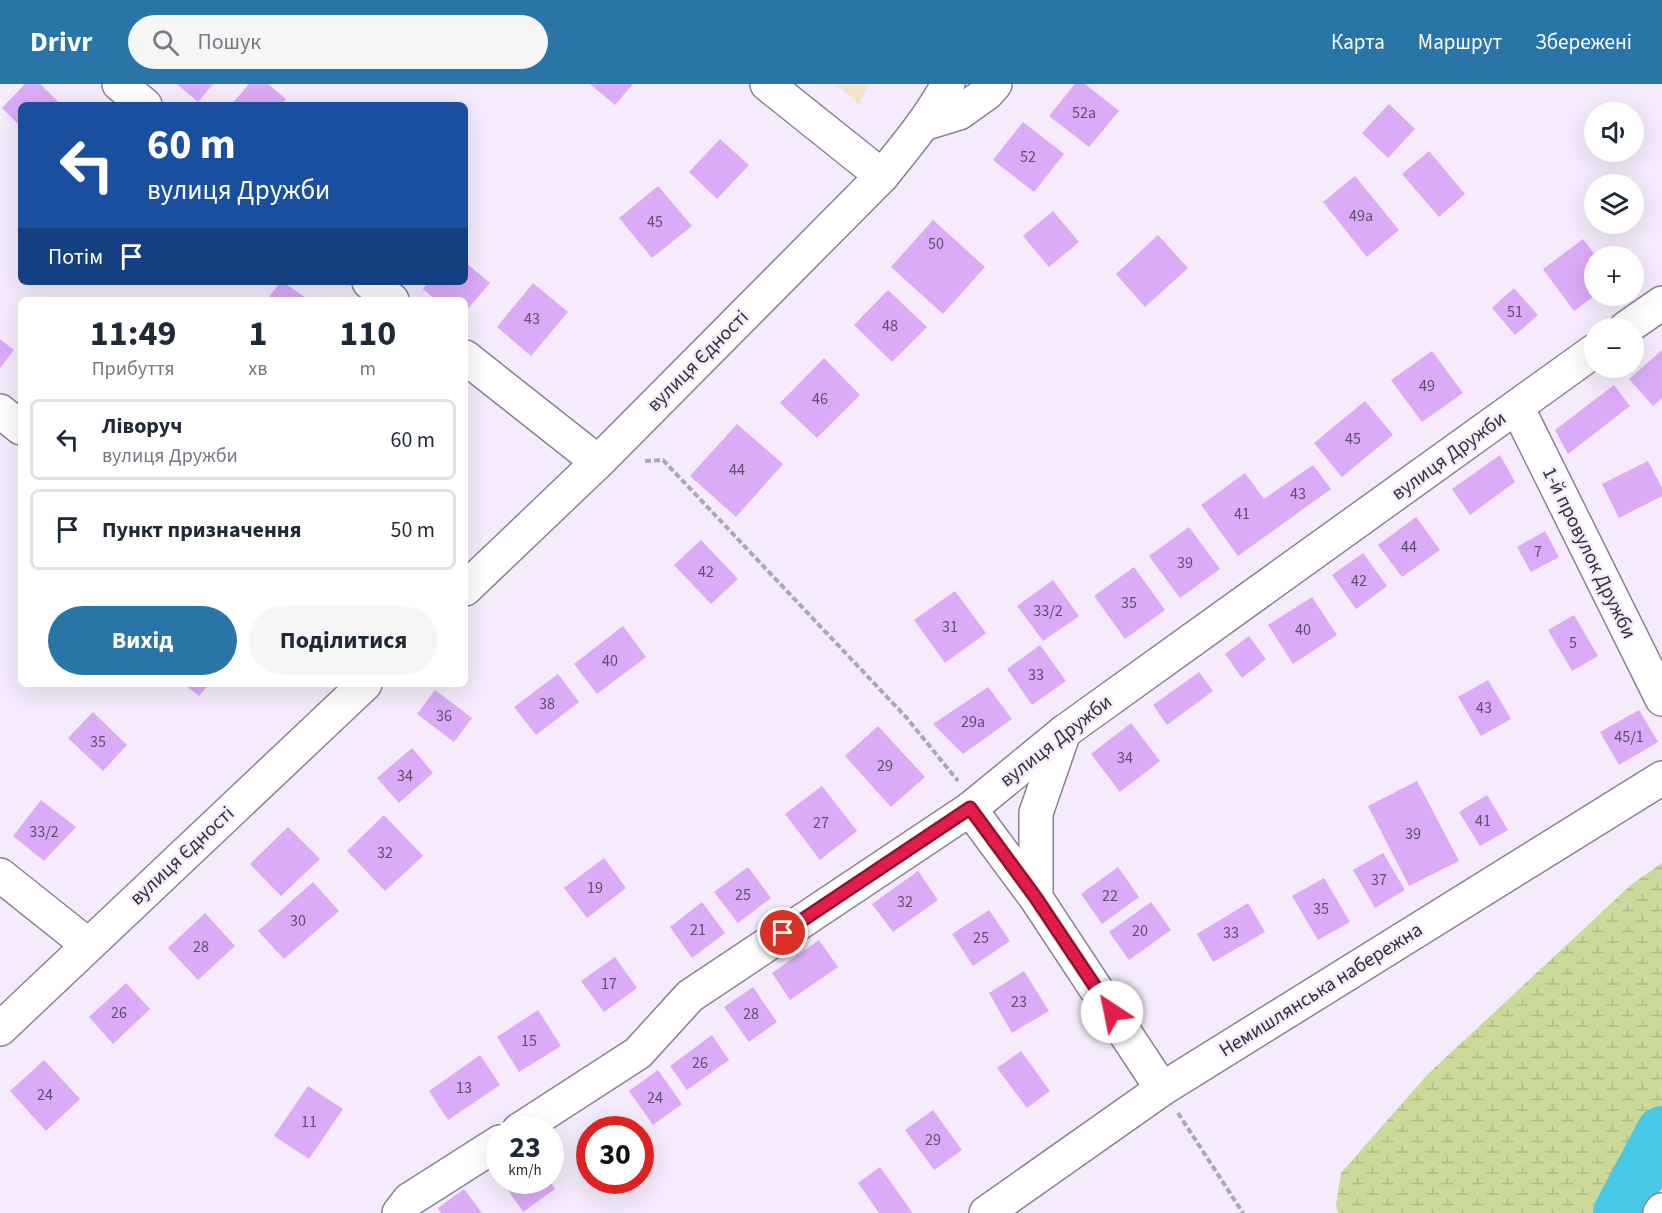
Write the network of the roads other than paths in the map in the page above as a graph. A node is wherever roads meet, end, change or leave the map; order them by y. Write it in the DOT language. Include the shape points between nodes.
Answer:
graph roads {
  1 [pos="118,84"];
  2 [pos="767,84"];
  3 [pos="948,84"];
  4 [pos="995,84"];
  5 [pos="141,102"];
  6 [pos="923,124"];
  7 [pos="882,176"];
  8 [pos="373,285"];
  9 [pos="388,297"];
  10 [pos="1662,303"];
  11 [pos="1640,318"];
  12 [pos="1584,358"];
  13 [pos="468,359"];
  14 [pos="1517,407"];
  15 [pos="0,411"];
  16 [pos="18,426"];
  17 [pos="598,462"];
  18 [pos="468,586"];
  19 [pos="354,687"];
  20 [pos="1662,699"];
  21 [pos="1064,732"];
  22 [pos="1662,778"];
  23 [pos="970,808"];
  24 [pos="0,874"];
  25 [pos="1036,898"];
  26 [pos="88,945"];
  27 [pos="0,1029"];
  28 [pos="1162,1089"];
  29 [pos="541,1116"];
  30 [pos="486,1151"];
  31 [pos="399,1213"];
  32 [pos="986,1213"];
  1 -- 5 [label="street"];
  2 -- 7 [label="street"];
  3 -- 6 [label="street, вулиця Єдності"];
  4 -- 6 [label="street" via="959,112"];
  6 -- 7 [label="street, вулиця Єдності"];
  7 -- 17 [label="street, вулиця Єдності"];
  8 -- 9 [label="street"];
  10 -- 11 [label="street"];
  12 -- 14 [label="street, вулиця Дружби"];
  13 -- 17 [label="street"];
  14 -- 20 [label="street, 1-й провулок Дружби"];
  14 -- 21 [label="street, вулиця Дружби"];
  15 -- 16 [label="street"];
  17 -- 18 [label="street, вулиця Єдності"];
  19 -- 26 [label="street, вулиця Єдності"];
  21 -- 23 [label="street, вулиця Дружби"];
  21 -- 25 [label="street" via="1036,813"];
  22 -- 28 [label="street, Немишлянська набережна"];
  23 -- 25 [label="street"];
  23 -- 29 [label="street, вулиця Дружби" via="690,996 638,1053"];
  24 -- 26 [label="street"];
  25 -- 28 [label="street"];
  26 -- 27 [label="street, вулиця Єдності"];
  28 -- 32 [label="street, Немишлянська набережна"];
  30 -- 31 [label="street" via="409,1200"];
}
